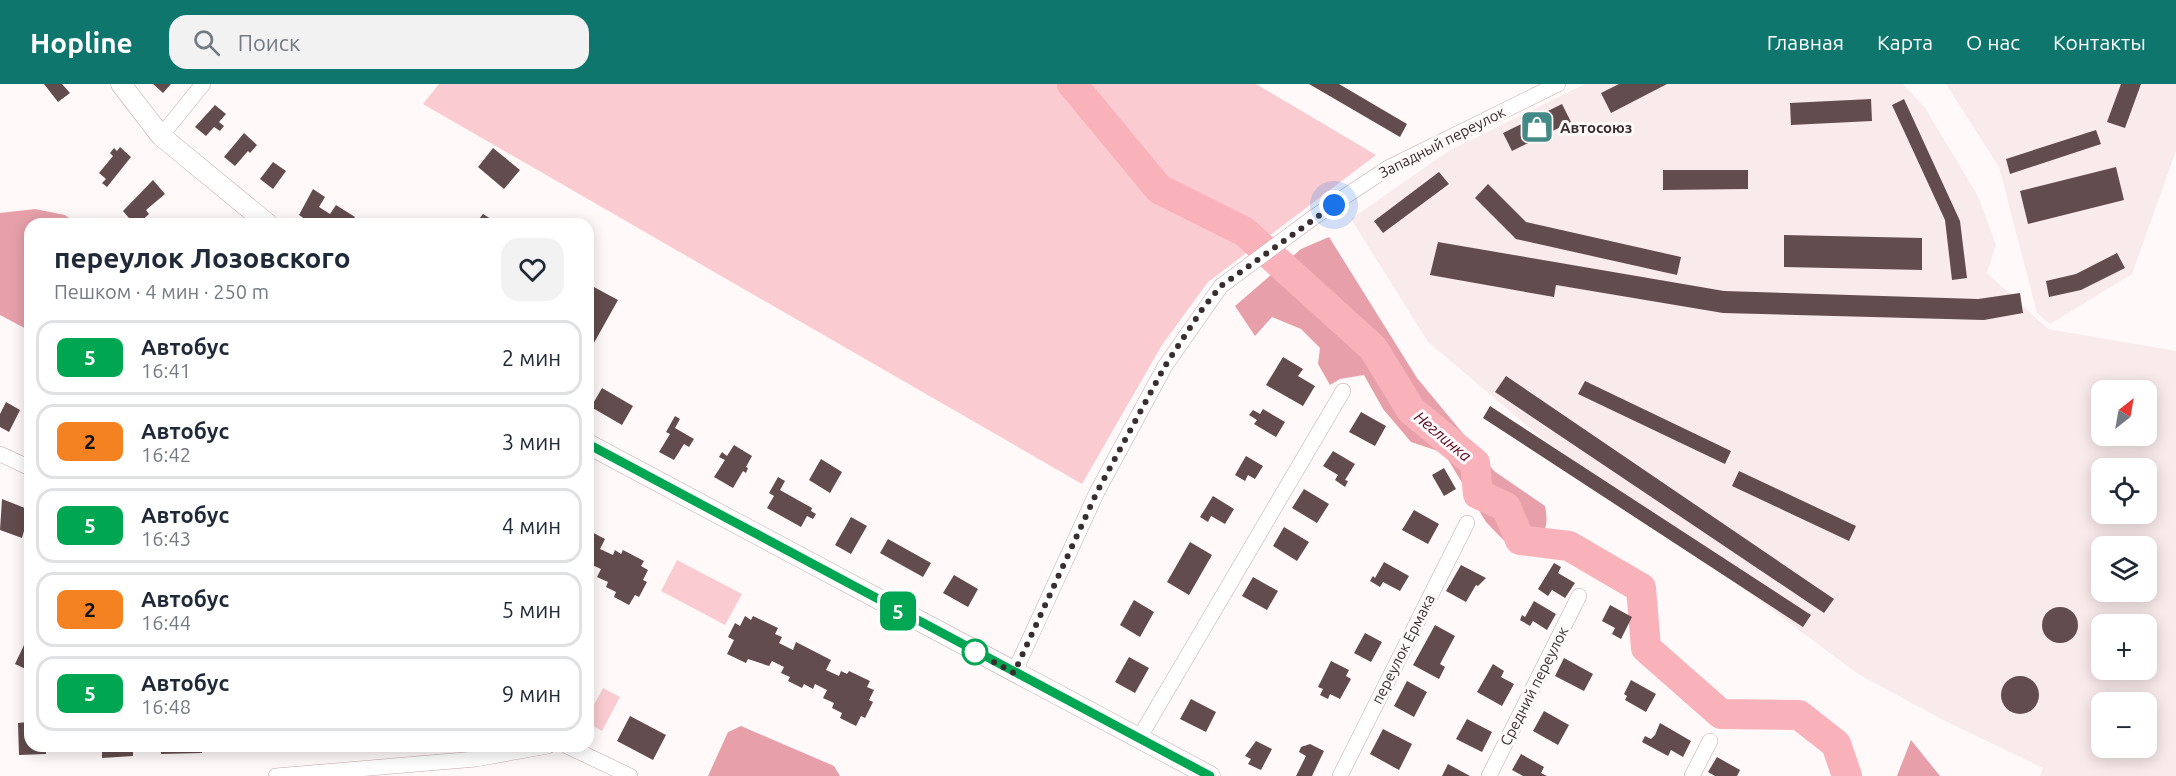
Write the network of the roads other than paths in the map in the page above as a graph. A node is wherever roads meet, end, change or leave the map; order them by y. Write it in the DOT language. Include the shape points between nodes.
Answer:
graph roads {
  1 [pos="121,84"];
  2 [pos="203,84"];
  3 [pos="1552,85"];
  4 [pos="161,136"];
  5 [pos="261,218"];
  6 [pos="1343,391"];
  7 [pos="594,447"];
  8 [pos="0,454"];
  9 [pos="24,465"];
  10 [pos="1467,523"];
  11 [pos="1579,596"];
  12 [pos="1014,673"];
  13 [pos="1138,740"];
  14 [pos="1710,741"];
  15 [pos="515,752"];
  16 [pos="580,752"];
  17 [pos="276,776"];
  18 [pos="630,776"];
  19 [pos="1210,776"];
  20 [pos="1340,776"];
  21 [pos="1489,776"];
  22 [pos="1692,776"];
  1 -- 4 [label="main road"];
  2 -- 4 [label="street"];
  3 -- 12 [label="street, Западный переулок" via="1388,168 1221,286 1165,366 1097,492"];
  4 -- 5 [label="main road"];
  6 -- 13 [label="street"];
  7 -- 12 [label="main road"];
  8 -- 9 [label="street"];
  10 -- 20 [label="street, переулок Ермака"];
  11 -- 21 [label="street, Средний переулок"];
  12 -- 13 [label="main road"];
  13 -- 19 [label="main road"];
  14 -- 22 [label="street"];
  15 -- 17 [label="street" via="476,759"];
  16 -- 18 [label="street"];
}
